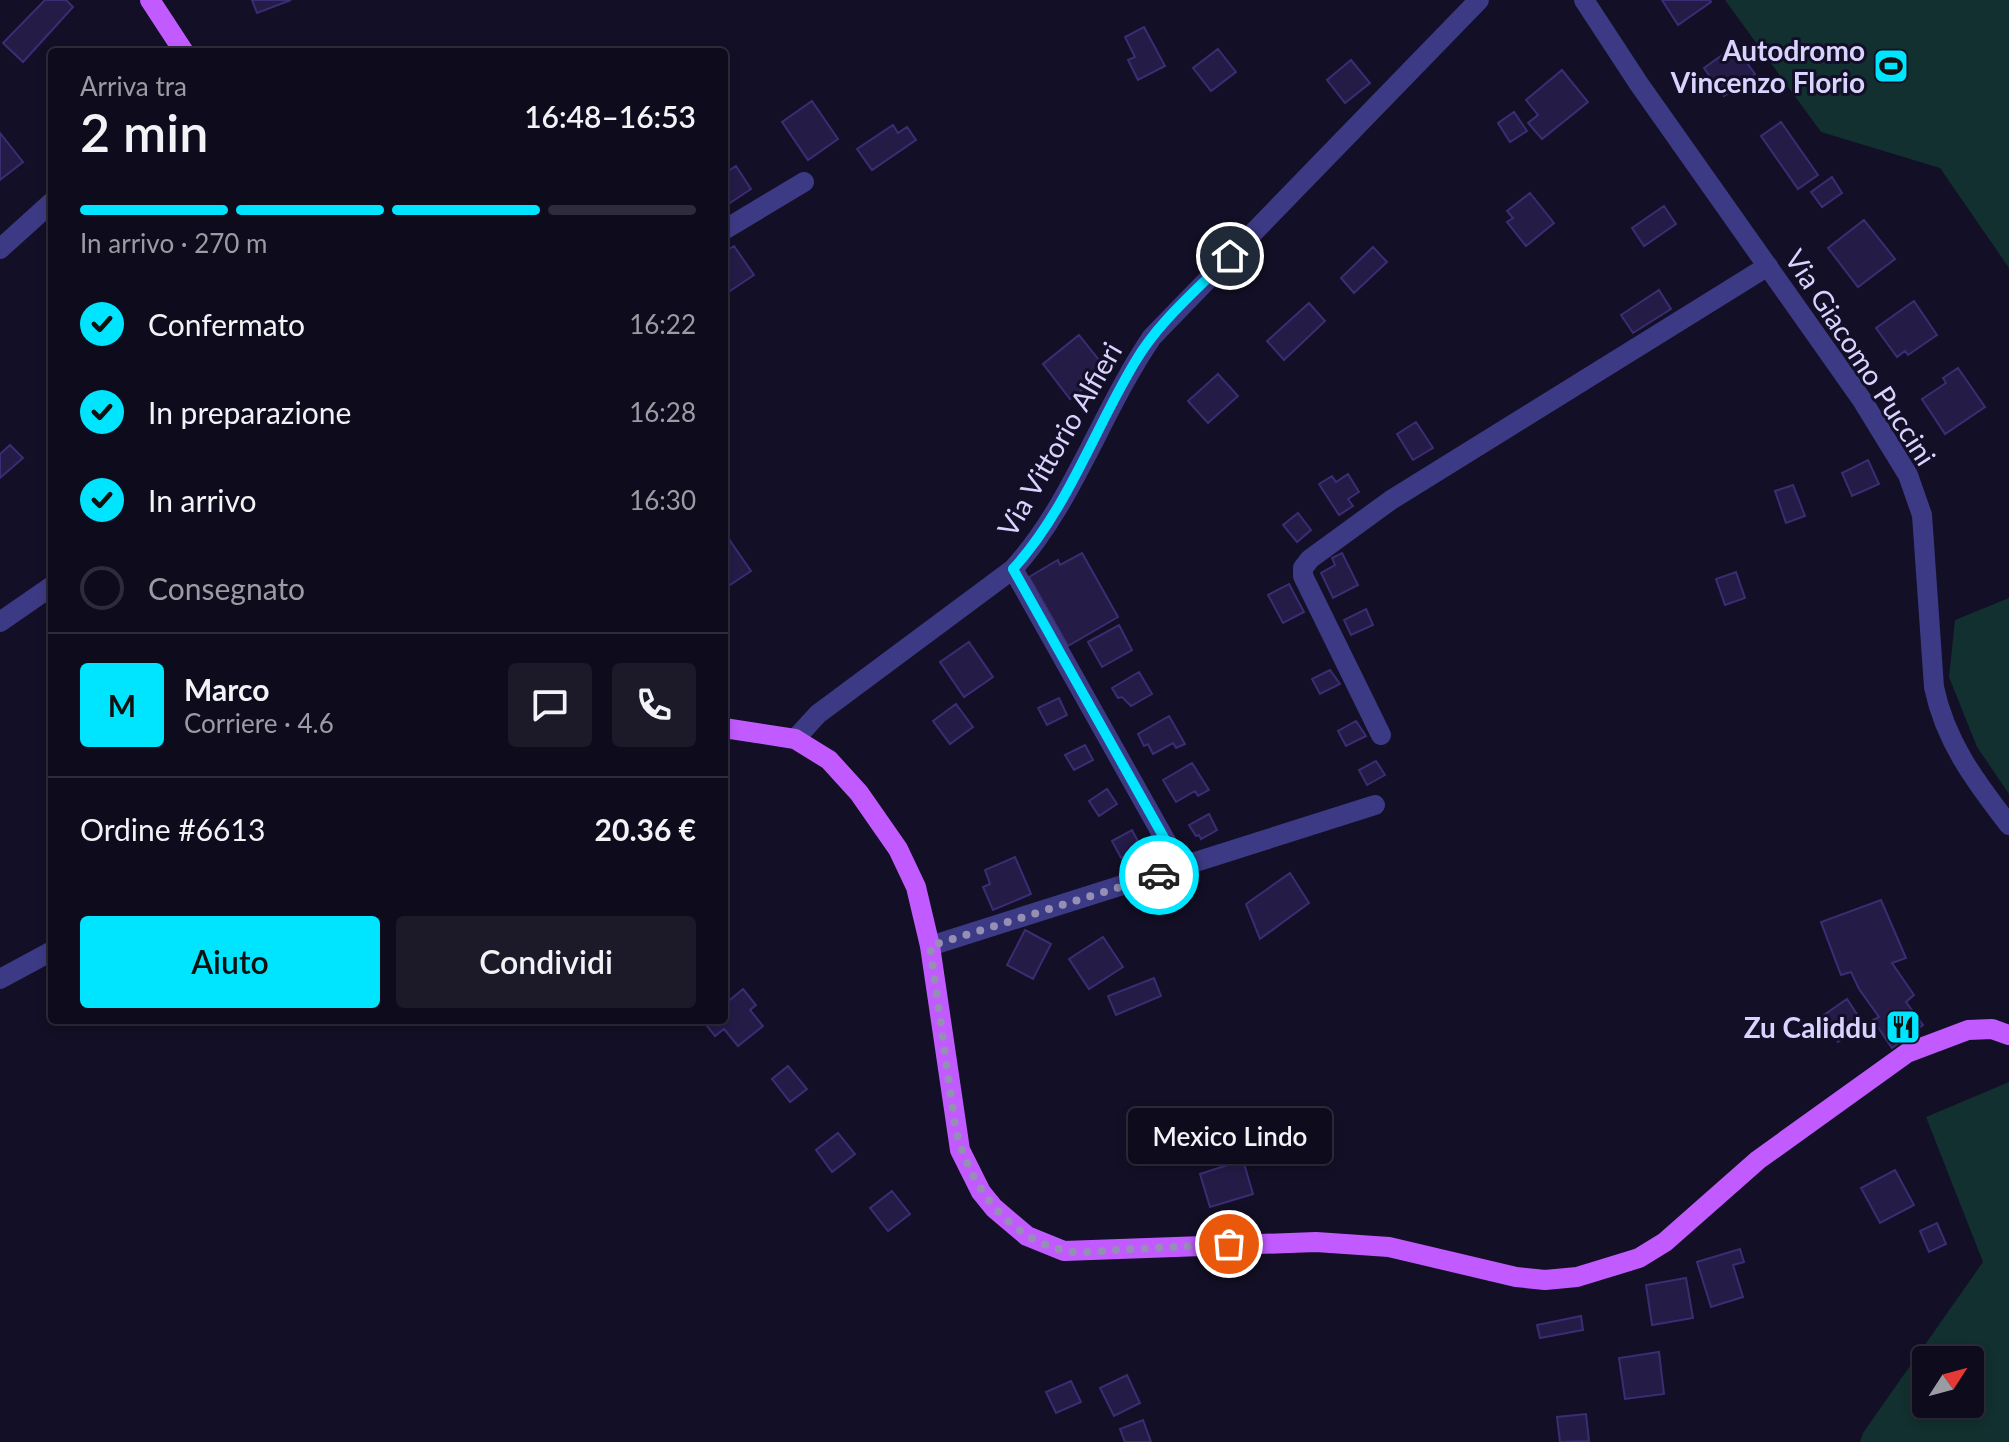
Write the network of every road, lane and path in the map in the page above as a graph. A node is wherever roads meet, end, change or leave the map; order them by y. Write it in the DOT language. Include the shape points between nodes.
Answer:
graph roads {
  1 [pos="150,0"];
  2 [pos="1479,0"];
  3 [pos="1584,0"];
  4 [pos="181,48"];
  5 [pos="804,182"];
  6 [pos="48,206"];
  7 [pos="728,228"];
  8 [pos="0,249"];
  9 [pos="1768,266"];
  10 [pos="1013,569"];
  11 [pos="48,589"];
  12 [pos="0,622"];
  13 [pos="728,729"];
  14 [pos="1381,735"];
  15 [pos="795,739"];
  16 [pos="1375,805"];
  17 [pos="2009,825"];
  18 [pos="1181,868"];
  19 [pos="930,946"];
  20 [pos="48,953"];
  21 [pos="0,979"];
  22 [pos="2009,1035"];
  1 -- 4 [label="main road"];
  2 -- 10 [label="street, Via Vittorio Alfieri" via="1152,337 1051,517"];
  3 -- 9 [label="street, Via Giacomo Puccini"];
  5 -- 7 [label="street"];
  6 -- 8 [label="street"];
  9 -- 14 [label="street" via="1391,500 1310,559 1303,576"];
  9 -- 17 [label="street, Via Giacomo Puccini" via="1908,475 1922,515 1939,711 1959,757"];
  10 -- 15 [label="street, Via Vittorio Alfieri" via="818,714"];
  10 -- 18 [label="street"];
  11 -- 12 [label="street"];
  13 -- 15 [label="main road"];
  15 -- 19 [label="main road" via="829,760 898,849 916,887"];
  16 -- 18 [label="street"];
  18 -- 19 [label="street"];
  19 -- 22 [label="main road" via="960,1150 994,1208 1027,1236 1064,1251 1316,1242 1389,1247 1516,1277 1577,1277 1639,1258 1665,1242 1749,1166 1907,1053 1968,1030"];
  20 -- 21 [label="street"];
}
